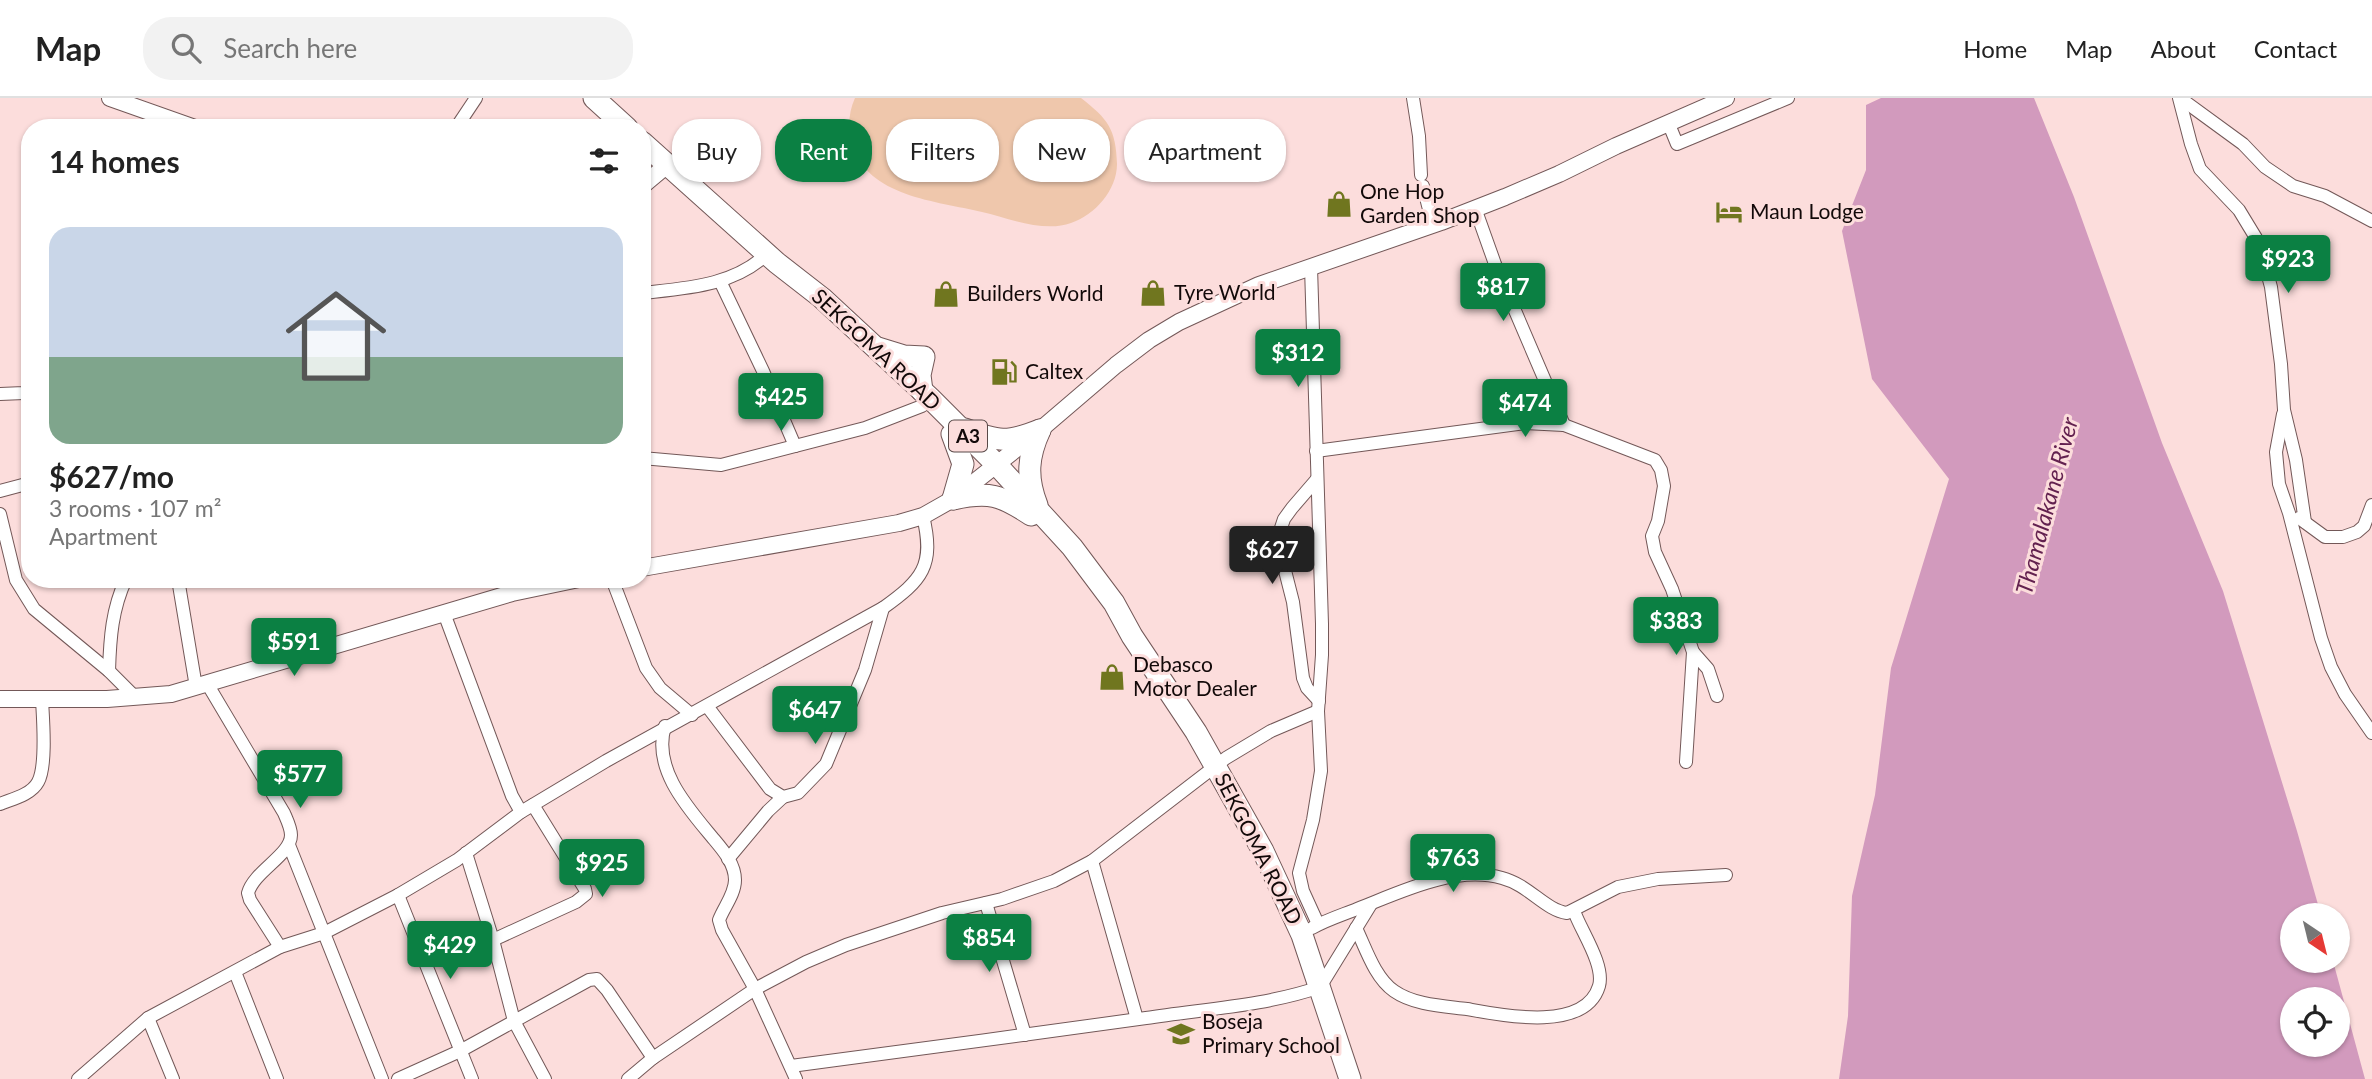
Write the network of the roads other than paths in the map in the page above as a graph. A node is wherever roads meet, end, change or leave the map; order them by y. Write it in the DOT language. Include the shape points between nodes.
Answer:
graph roads {
  1 [pos="110,98"];
  2 [pos="476,98"];
  3 [pos="594,98"];
  4 [pos="1413,98"];
  5 [pos="1726,98"];
  6 [pos="1788,98"];
  7 [pos="2179,98"];
  8 [pos="170,119"];
  9 [pos="462,119"];
  10 [pos="617,119"];
  11 [pos="1668,122"];
  12 [pos="651,150"];
  13 [pos="667,165"];
  14 [pos="651,178"];
  15 [pos="1475,208"];
  16 [pos="2372,221"];
  17 [pos="1433,225"];
  18 [pos="772,258"];
  19 [pos="1311,267"];
  20 [pos="720,281"];
  21 [pos="651,292"];
  22 [pos="21,393"];
  23 [pos="0,394"];
  24 [pos="922,399"];
  25 [pos="2284,410"];
  26 [pos="1564,425"];
  27 [pos="956,430"];
  28 [pos="1040,430"];
  29 [pos="795,446"];
  30 [pos="1316,451"];
  31 [pos="651,459"];
  32 [pos="992,467"];
  33 [pos="1317,479"];
  34 [pos="21,485"];
  35 [pos="0,491"];
  36 [pos="953,499"];
  37 [pos="2372,505"];
  38 [pos="1035,512"];
  39 [pos="2289,513"];
  40 [pos="0,514"];
  41 [pos="923,516"];
  42 [pos="2305,522"];
  43 [pos="4,550"];
  44 [pos="651,566"];
  45 [pos="122,588"];
  46 [pos="179,588"];
  47 [pos="536,588"];
  48 [pos="615,588"];
  49 [pos="883,608"];
  50 [pos="444,613"];
  51 [pos="1693,652"];
  52 [pos="110,671"];
  53 [pos="202,686"];
  54 [pos="1717,696"];
  55 [pos="136,698"];
  56 [pos="0,699"];
  57 [pos="42,700"];
  58 [pos="707,706"];
  59 [pos="1318,706"];
  60 [pos="692,715"];
  61 [pos="665,726"];
  62 [pos="2372,733"];
  63 [pos="1686,762"];
  64 [pos="1216,766"];
  65 [pos="783,797"];
  66 [pos="0,804"];
  67 [pos="533,804"];
  68 [pos="521,812"];
  69 [pos="289,845"];
  70 [pos="466,853"];
  71 [pos="728,859"];
  72 [pos="1092,861"];
  73 [pos="1726,875"];
  74 [pos="398,895"];
  75 [pos="986,903"];
  76 [pos="1371,904"];
  77 [pos="1574,911"];
  78 [pos="1356,928"];
  79 [pos="1310,930"];
  80 [pos="324,933"];
  81 [pos="494,940"];
  82 [pos="280,947"];
  83 [pos="235,972"];
  84 [pos="1320,987"];
  85 [pos="755,989"];
  86 [pos="148,1018"];
  87 [pos="1137,1019"];
  88 [pos="514,1021"];
  89 [pos="1025,1035"];
  90 [pos="460,1051"];
  91 [pos="653,1058"];
  92 [pos="791,1066"];
  93 [pos="78,1079"];
  94 [pos="173,1079"];
  95 [pos="277,1079"];
  96 [pos="382,1079"];
  97 [pos="398,1079"];
  98 [pos="472,1079"];
  99 [pos="545,1079"];
  100 [pos="628,1079"];
  101 [pos="796,1079"];
  102 [pos="1350,1079"];
  1 -- 8 [label="street"];
  2 -- 9 [label="street"];
  3 -- 10 [label="highway"];
  4 -- 17 [label="street" via="1422,180"];
  5 -- 11 [label="street"];
  6 -- 11 [label="street" via="1676,144"];
  7 -- 16 [label="street" via="2293,186 2325,196"];
  7 -- 25 [label="street" via="2200,169 2239,210 2264,261"];
  11 -- 15 [label="street"];
  12 -- 13 [label="highway, SEKGOMA ROAD / A3"];
  13 -- 14 [label="street"];
  13 -- 18 [label="highway, SEKGOMA ROAD / A3"];
  15 -- 17 [label="street"];
  15 -- 26 [label="street"];
  17 -- 19 [label="street"];
  18 -- 20 [label="street"];
  18 -- 24 [label="highway, SEKGOMA ROAD / A3" via="816,306"];
  18 -- 24 [label="highway, SEKGOMA ROAD / A3" via="874,346"];
  19 -- 28 [label="street" via="1259,285 1149,340"];
  19 -- 30 [label="street"];
  20 -- 21 [label="street"];
  20 -- 29 [label="street"];
  22 -- 23 [label="street"];
  24 -- 27 [label="highway, SEKGOMA ROAD / A3"];
  24 -- 29 [label="street" via="865,428"];
  25 -- 39 [label="street" via="2276,452 2279,484"];
  25 -- 42 [label="street"];
  26 -- 30 [label="street" via="1525,423"];
  26 -- 51 [label="street" via="1648,456 1661,470 1663,499 1653,536 1655,552"];
  27 -- 28 [label="highway" via="1001,440"];
  27 -- 32 [label="highway, SEKGOMA ROAD / A3"];
  27 -- 36 [label="highway" via="963,464"];
  28 -- 32 [label="street"];
  28 -- 38 [label="highway" via="1028,466"];
  29 -- 31 [label="street" via="721,465"];
  30 -- 33 [label="street"];
  32 -- 36 [label="street"];
  32 -- 38 [label="highway, SEKGOMA ROAD / A3"];
  33 -- 59 [label="street" via="1322,624"];
  33 -- 59 [label="street" via="1284,519 1280,551 1303,678"];
  34 -- 35 [label="street"];
  36 -- 38 [label="highway" via="1000,496"];
  36 -- 41 [label="street"];
  37 -- 42 [label="street" via="2364,526 2350,535 2325,537"];
  38 -- 64 [label="highway, SEKGOMA ROAD / A3" via="1072,547 1114,603"];
  39 -- 42 [label="street"];
  39 -- 62 [label="street" via="2331,667"];
  40 -- 43 [label="street"];
  41 -- 44 [label="street"];
  41 -- 49 [label="street" via="927,556 921,576"];
  43 -- 52 [label="street" via="34,609"];
  45 -- 52 [label="street" via="112,621"];
  46 -- 53 [label="street"];
  47 -- 50 [label="street"];
  48 -- 60 [label="street" via="646,668 660,688"];
  49 -- 58 [label="street"];
  49 -- 65 [label="street" via="865,670 826,764 798,793"];
  50 -- 53 [label="street"];
  50 -- 68 [label="street"];
  51 -- 54 [label="street" via="1708,669"];
  51 -- 63 [label="street"];
  52 -- 55 [label="street"];
  53 -- 55 [label="street"];
  53 -- 69 [label="street" via="284,813 292,837"];
  55 -- 57 [label="street"];
  56 -- 57 [label="street"];
  57 -- 66 [label="street" via="44,737 38,783"];
  58 -- 60 [label="street"];
  58 -- 65 [label="street" via="770,789"];
  59 -- 64 [label="street"];
  59 -- 79 [label="street" via="1319,793 1298,873"];
  60 -- 61 [label="street"];
  61 -- 67 [label="street"];
  61 -- 71 [label="street" via="663,746 675,788"];
  64 -- 72 [label="street"];
  64 -- 79 [label="highway, SEKGOMA ROAD / A3"];
  65 -- 71 [label="street"];
  67 -- 68 [label="street"];
  67 -- 81 [label="street" via="586,894"];
  68 -- 70 [label="street"];
  69 -- 80 [label="street"];
  69 -- 82 [label="street" via="254,880 248,893"];
  70 -- 74 [label="street"];
  70 -- 81 [label="street"];
  71 -- 85 [label="street" via="734,890 719,920"];
  72 -- 75 [label="street" via="1054,881"];
  72 -- 87 [label="street"];
  73 -- 77 [label="street" via="1658,879 1618,887"];
  74 -- 80 [label="street"];
  74 -- 90 [label="street"];
  75 -- 85 [label="street" via="846,945"];
  75 -- 89 [label="street"];
  76 -- 77 [label="street" via="1427,884 1478,874 1523,886 1555,910"];
  76 -- 78 [label="street"];
  76 -- 79 [label="street"];
  77 -- 78 [label="street" via="1595,957 1599,986 1585,1004 1550,1018 1525,1019 1404,997 1381,979"];
  78 -- 84 [label="street"];
  79 -- 84 [label="highway, SEKGOMA ROAD / A3"];
  80 -- 82 [label="street"];
  80 -- 96 [label="street"];
  81 -- 88 [label="street"];
  82 -- 83 [label="street"];
  83 -- 86 [label="street"];
  83 -- 95 [label="street"];
  84 -- 87 [label="street" via="1280,998"];
  84 -- 102 [label="highway, SEKGOMA ROAD / A3"];
  85 -- 91 [label="street"];
  85 -- 92 [label="street"];
  86 -- 93 [label="street"];
  86 -- 94 [label="street"];
  87 -- 89 [label="street"];
  88 -- 90 [label="street"];
  88 -- 91 [label="street" via="597,979"];
  88 -- 99 [label="street"];
  89 -- 92 [label="street"];
  90 -- 97 [label="street"];
  90 -- 98 [label="street"];
  91 -- 100 [label="street"];
  92 -- 101 [label="street"];
}
